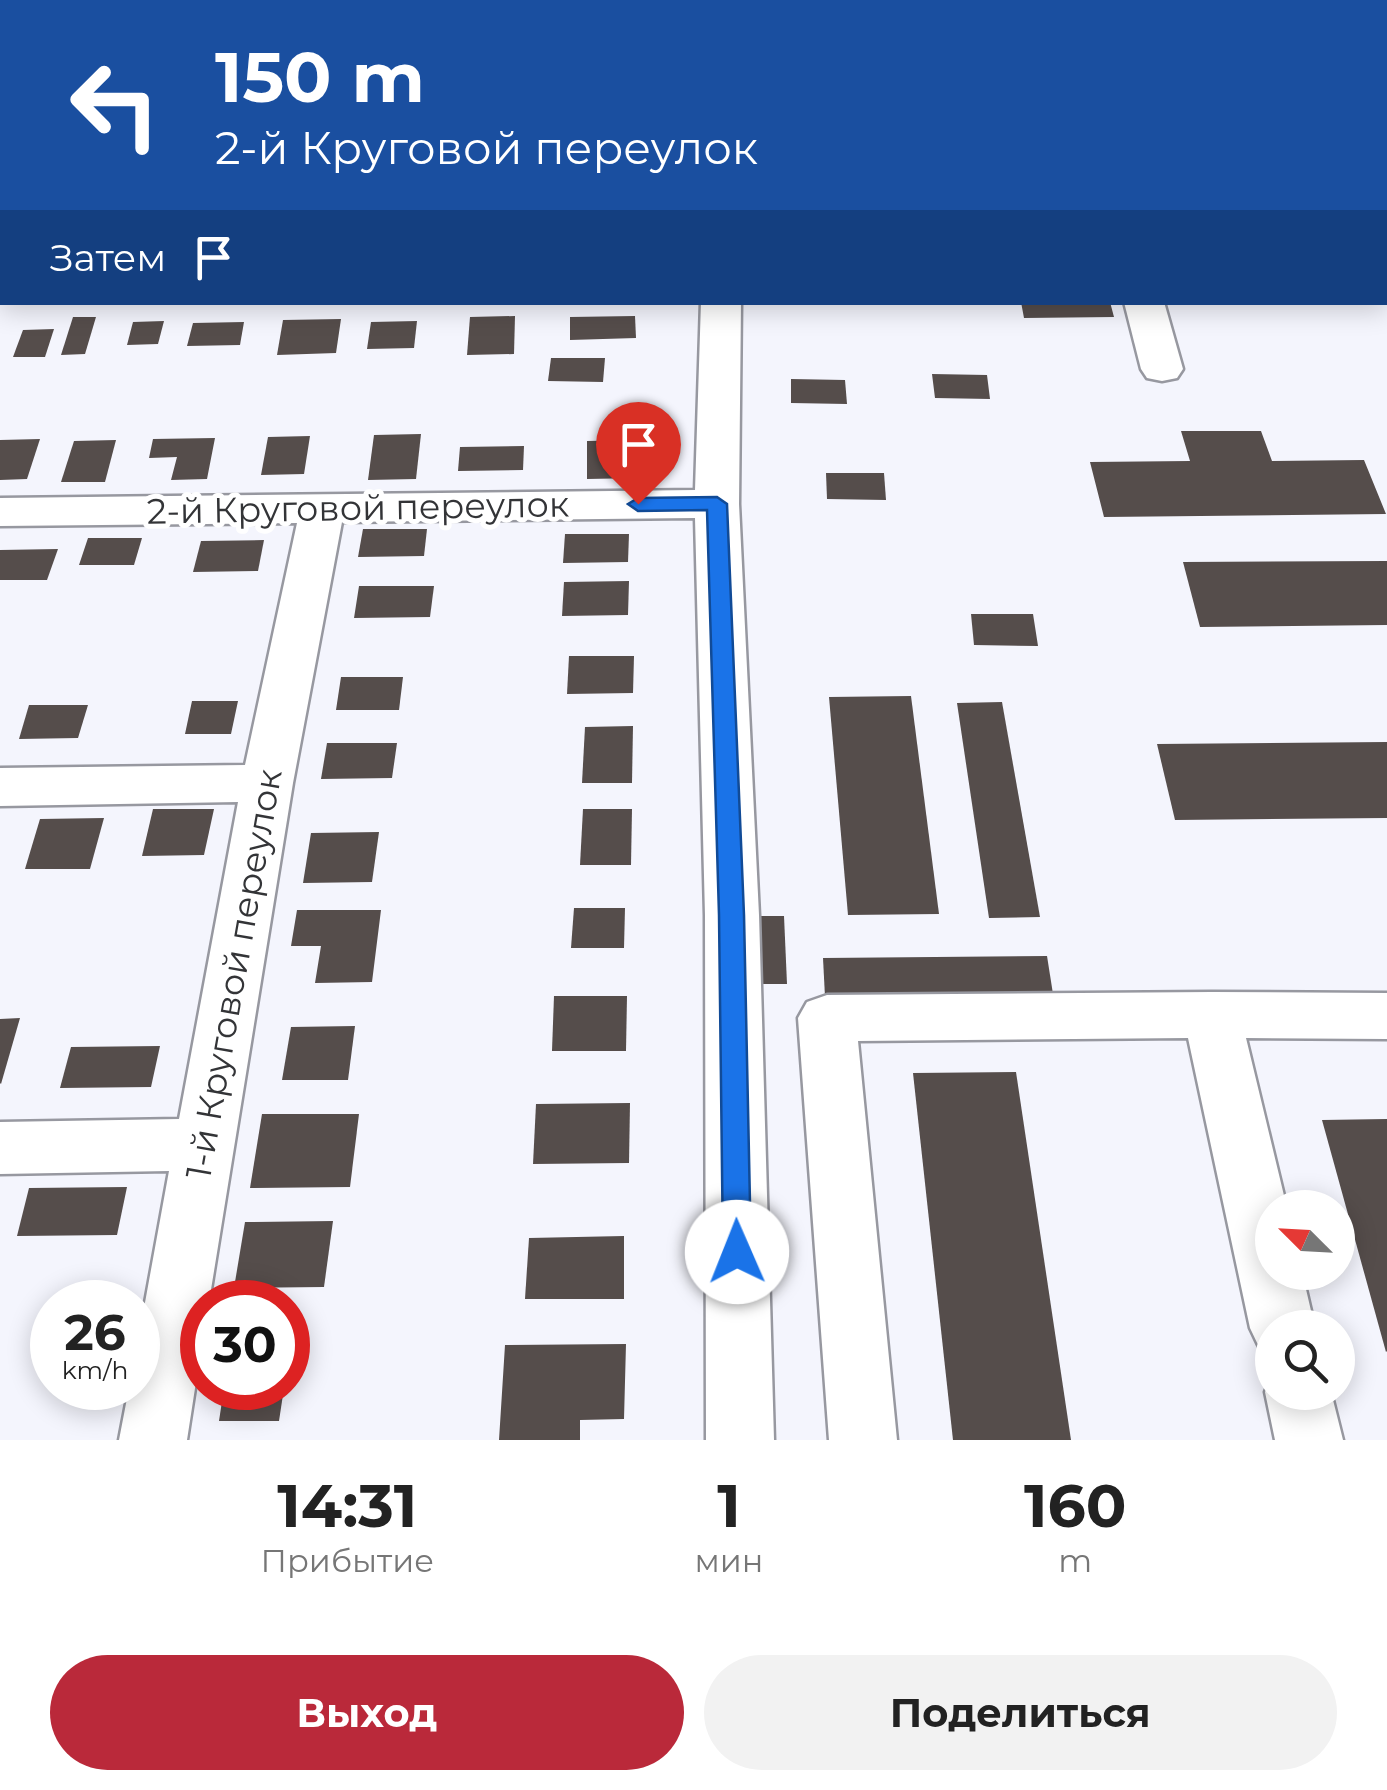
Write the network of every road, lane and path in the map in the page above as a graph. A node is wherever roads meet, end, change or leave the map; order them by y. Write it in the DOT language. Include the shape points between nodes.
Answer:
graph roads {
  1 [pos="721,305"];
  2 [pos="1145,305"];
  3 [pos="1162,369"];
  4 [pos="717,504"];
  5 [pos="322,509"];
  6 [pos="0,512"];
  7 [pos="267,784"];
  8 [pos="0,787"];
  9 [pos="1212,1015"];
  10 [pos="1387,1016"];
  11 [pos="203,1144"];
  12 [pos="0,1148"];
  13 [pos="1279,1310"];
  14 [pos="1302,1410"];
  15 [pos="153,1440"];
  16 [pos="740,1440"];
  17 [pos="863,1440"];
  18 [pos="1309,1440"];
  1 -- 4 [label="street"];
  2 -- 3 [label="street"];
  4 -- 5 [label="street, 2-й Круговой переулок"];
  4 -- 16 [label="street"];
  5 -- 6 [label="street, 2-й Круговой переулок"];
  5 -- 7 [label="street, 1-й Круговой переулок"];
  7 -- 8 [label="street"];
  7 -- 11 [label="street, 1-й Круговой переулок"];
  9 -- 10 [label="street"];
  9 -- 13 [label="street"];
  9 -- 17 [label="street" via="827,1018"];
  11 -- 12 [label="street"];
  11 -- 15 [label="street, 1-й Круговой переулок"];
  14 -- 18 [label="street"];
}
